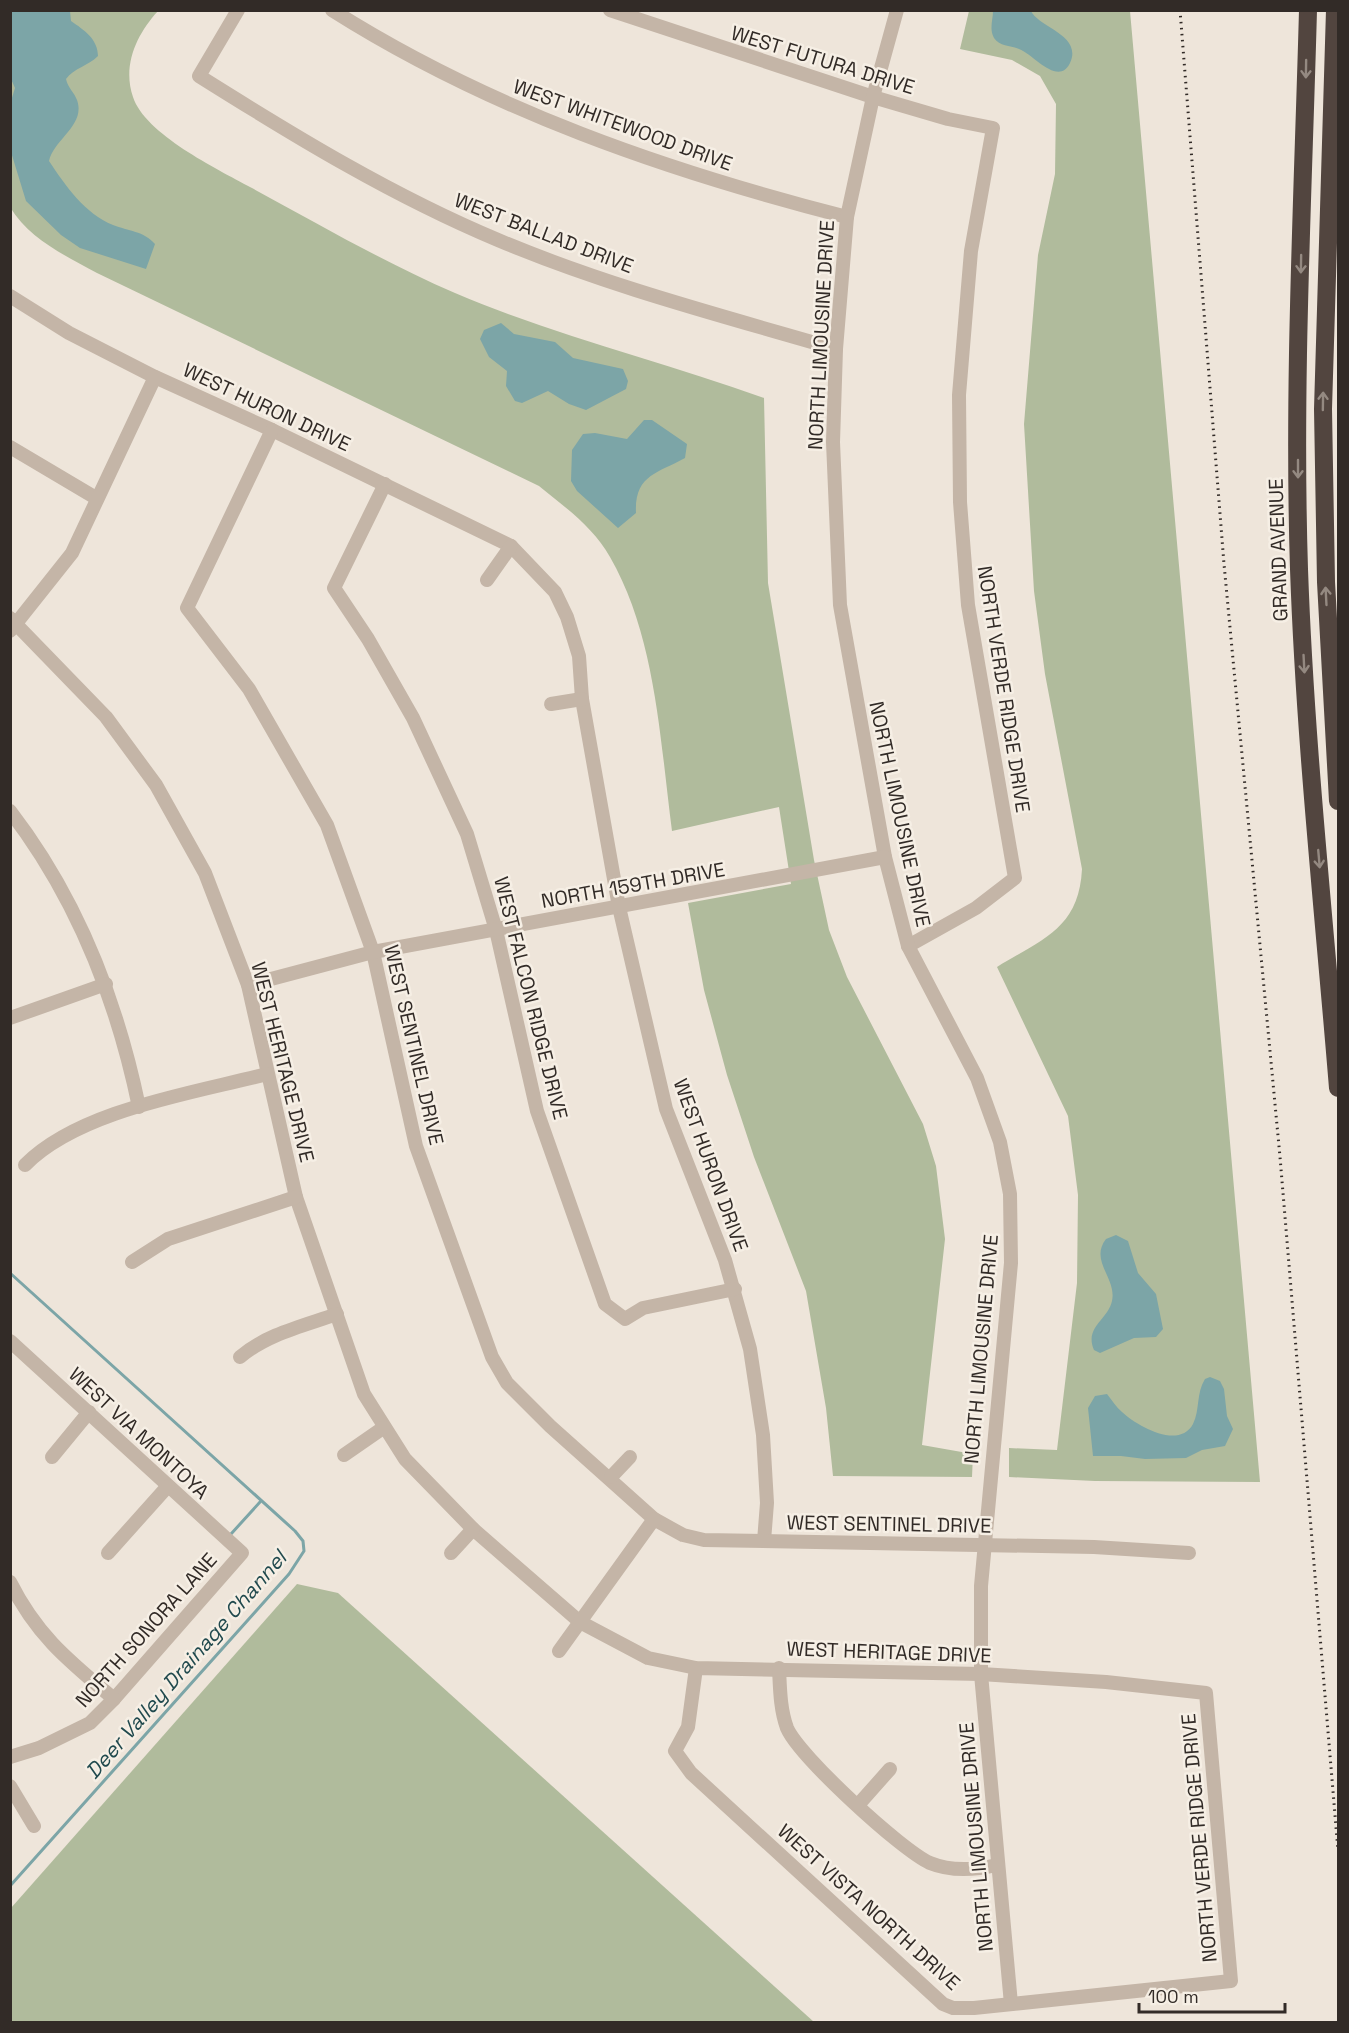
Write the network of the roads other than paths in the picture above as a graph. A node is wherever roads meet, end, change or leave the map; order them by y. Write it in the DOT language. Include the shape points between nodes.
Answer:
graph roads {
  1 [pos="238,10"];
  2 [pos="332,10"];
  3 [pos="610,10"];
  4 [pos="897,10"];
  5 [pos="1308,10"];
  6 [pos="1335,10"];
  7 [pos="873,97"];
  8 [pos="993,128"];
  9 [pos="847,217"];
  10 [pos="10,296"];
  11 [pos="836,349"];
  12 [pos="155,377"];
  13 [pos="272,430"];
  14 [pos="10,447"];
  15 [pos="385,484"];
  16 [pos="96,498"];
  17 [pos="511,546"];
  18 [pos="487,580"];
  19 [pos="13,624"];
  20 [pos="582,699"];
  21 [pos="551,704"];
  22 [pos="1338,801"];
  23 [pos="10,811"];
  24 [pos="885,857"];
  25 [pos="620,907"];
  26 [pos="496,930"];
  27 [pos="908,946"];
  28 [pos="373,952"];
  29 [pos="106,984"];
  30 [pos="248,985"];
  31 [pos="10,1018"];
  32 [pos="267,1074"];
  33 [pos="1338,1088"];
  34 [pos="139,1107"];
  35 [pos="25,1165"];
  36 [pos="296,1197"];
  37 [pos="132,1262"];
  38 [pos="735,1289"];
  39 [pos="337,1314"];
  40 [pos="10,1341"];
  41 [pos="240,1357"];
  42 [pos="89,1412"];
  43 [pos="383,1428"];
  44 [pos="344,1455"];
  45 [pos="52,1457"];
  46 [pos="630,1457"];
  47 [pos="610,1477"];
  48 [pos="168,1486"];
  49 [pos="654,1519"];
  50 [pos="473,1529"];
  51 [pos="764,1541"];
  52 [pos="985,1545"];
  53 [pos="108,1553"];
  54 [pos="242,1553"];
  55 [pos="451,1553"];
  56 [pos="1189,1553"];
  57 [pos="10,1582"];
  58 [pos="580,1622"];
  59 [pos="559,1651"];
  60 [pos="696,1668"];
  61 [pos="779,1668"];
  62 [pos="981,1674"];
  63 [pos="1206,1693"];
  64 [pos="114,1699"];
  65 [pos="10,1757"];
  66 [pos="890,1769"];
  67 [pos="10,1786"];
  68 [pos="858,1805"];
  69 [pos="34,1826"];
  70 [pos="997,1865"];
  71 [pos="1231,1981"];
  72 [pos="1011,2004"];
  1 -- 11 [label="street, WEST BALLAD DRIVE" via="199,76 289,132 387,187 500,241 639,290"];
  2 -- 9 [label="street, WEST WHITEWOOD DRIVE" via="481,92 543,120 675,168"];
  3 -- 7 [label="street, WEST FUTURA DRIVE"];
  4 -- 7 [label="street, NORTH LIMOUSINE DRIVE"];
  5 -- 33 [label="highway, GRAND AVENUE, one-way" via="1298,390 1299,549 1307,718"];
  22 -- 6 [label="highway, one-way" via="1323,473"];
  7 -- 8 [label="street, WEST FUTURA DRIVE"];
  7 -- 9 [label="street, NORTH LIMOUSINE DRIVE"];
  8 -- 27 [label="street, NORTH VERDE RIDGE DRIVE" via="971,250 959,395 960,502 968,605 1015,878 976,908"];
  9 -- 11 [label="street, NORTH LIMOUSINE DRIVE"];
  10 -- 12 [label="street, WEST HURON DRIVE" via="69,333"];
  11 -- 24 [label="street, NORTH LIMOUSINE DRIVE" via="833,442 840,605"];
  12 -- 13 [label="street, WEST HURON DRIVE"];
  12 -- 16 [label="street"];
  13 -- 15 [label="street, WEST HURON DRIVE"];
  13 -- 28 [label="street, WEST SENTINEL DRIVE" via="187,608 249,689 327,825"];
  14 -- 16 [label="street"];
  15 -- 17 [label="street, WEST HURON DRIVE"];
  15 -- 26 [label="street, WEST FALCON RIDGE DRIVE" via="334,588 413,718 467,834"];
  16 -- 19 [label="street" via="72,553"];
  17 -- 18 [label="street"];
  17 -- 20 [label="street, WEST HURON DRIVE" via="555,592 567,617 579,656"];
  19 -- 30 [label="street, WEST HERITAGE DRIVE" via="106,717 156,785 205,873"];
  20 -- 21 [label="street"];
  20 -- 25 [label="street, WEST HURON DRIVE"];
  23 -- 29 [label="street" via="56,878"];
  24 -- 25 [label="street, NORTH 159TH DRIVE"];
  24 -- 27 [label="street, NORTH LIMOUSINE DRIVE"];
  25 -- 26 [label="street, NORTH 159TH DRIVE"];
  25 -- 38 [label="street, WEST HURON DRIVE" via="666,1109"];
  26 -- 28 [label="street, NORTH 159TH DRIVE"];
  26 -- 38 [label="street, WEST FALCON RIDGE DRIVE" via="537,1111 605,1304 625,1319 643,1308"];
  27 -- 52 [label="street, NORTH LIMOUSINE DRIVE" via="977,1078 1000,1142 1010,1194 1011,1263"];
  28 -- 30 [label="street, NORTH 159TH DRIVE"];
  28 -- 47 [label="street, WEST SENTINEL DRIVE" via="416,1146 492,1357 507,1383"];
  29 -- 31 [label="street"];
  29 -- 34 [label="street" via="126,1043"];
  30 -- 32 [label="street, WEST HERITAGE DRIVE"];
  32 -- 34 [label="street"];
  32 -- 36 [label="street, WEST HERITAGE DRIVE"];
  34 -- 35 [label="street" via="82,1126 42,1148"];
  36 -- 37 [label="street" via="168,1239"];
  36 -- 39 [label="street, WEST HERITAGE DRIVE"];
  38 -- 51 [label="street, WEST HURON DRIVE" via="750,1349 763,1435 767,1503"];
  39 -- 41 [label="street" via="279,1334"];
  39 -- 43 [label="street, WEST HERITAGE DRIVE" via="364,1394"];
  40 -- 42 [label="street, WEST VIA MONTOYA"];
  42 -- 45 [label="street"];
  42 -- 48 [label="street, WEST VIA MONTOYA"];
  43 -- 44 [label="street"];
  43 -- 50 [label="street, WEST HERITAGE DRIVE" via="405,1459"];
  46 -- 47 [label="street"];
  47 -- 49 [label="street, WEST SENTINEL DRIVE"];
  48 -- 53 [label="street"];
  48 -- 54 [label="street, WEST VIA MONTOYA"];
  49 -- 51 [label="street, WEST SENTINEL DRIVE" via="683,1535 705,1540"];
  49 -- 58 [label="street"];
  50 -- 55 [label="street"];
  50 -- 58 [label="street, WEST HERITAGE DRIVE"];
  51 -- 52 [label="street, WEST SENTINEL DRIVE"];
  52 -- 56 [label="street, WEST SENTINEL DRIVE"];
  52 -- 62 [label="street, NORTH LIMOUSINE DRIVE"];
  54 -- 64 [label="street, NORTH SONORA LANE"];
  57 -- 64 [label="street" via="26,1614 45,1637"];
  58 -- 59 [label="street"];
  58 -- 60 [label="street, WEST HERITAGE DRIVE" via="648,1658"];
  60 -- 61 [label="street, WEST HERITAGE DRIVE"];
  60 -- 72 [label="street, WEST VISTA NORTH DRIVE" via="687,1727 675,1751 691,1773 943,2004 953,2008"];
  61 -- 62 [label="street, WEST HERITAGE DRIVE"];
  61 -- 68 [label="street" via="787,1728 812,1763"];
  62 -- 63 [label="street, WEST HERITAGE DRIVE"];
  62 -- 70 [label="street, NORTH LIMOUSINE DRIVE"];
  63 -- 71 [label="street, NORTH VERDE RIDGE DRIVE"];
  64 -- 65 [label="street, NORTH SONORA LANE" via="90,1723 39,1748"];
  66 -- 68 [label="street"];
  67 -- 69 [label="street"];
  68 -- 70 [label="street" via="904,1847 930,1863 973,1870"];
  70 -- 72 [label="street, NORTH LIMOUSINE DRIVE"];
  71 -- 72 [label="street, WEST VISTA NORTH DRIVE"];
}
